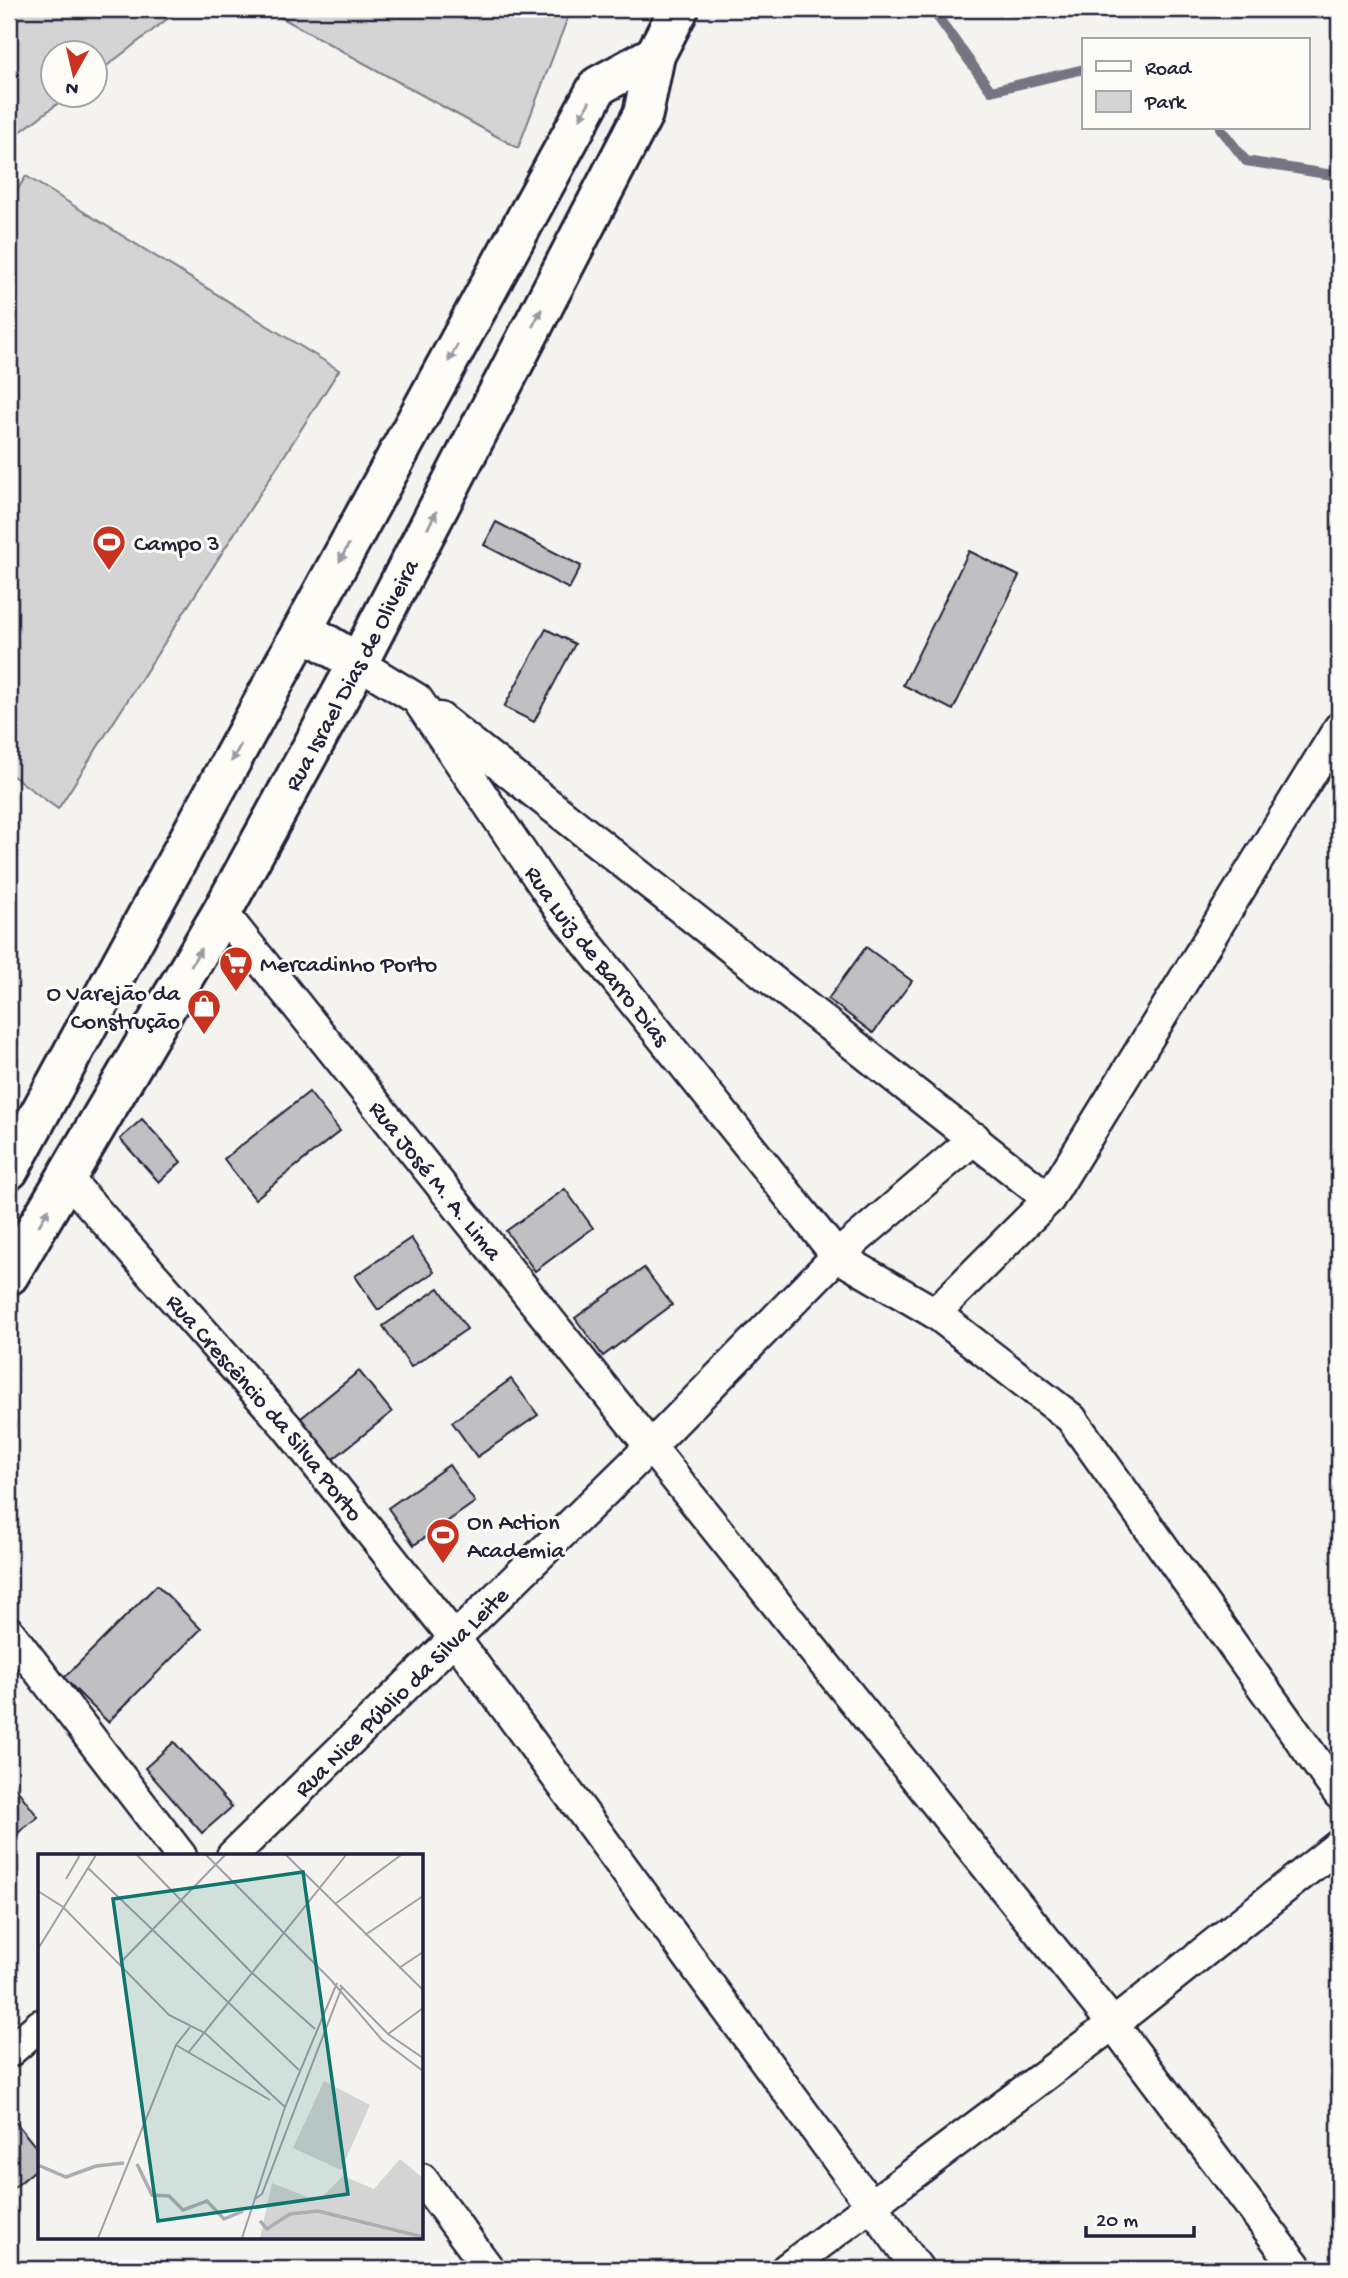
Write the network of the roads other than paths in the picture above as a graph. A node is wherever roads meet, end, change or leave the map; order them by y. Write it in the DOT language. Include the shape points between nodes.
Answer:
graph roads {
  1 [pos="679,9"];
  2 [pos="655,55"];
  3 [pos="303,630"];
  4 [pos="358,663"];
  5 [pos="417,699"];
  6 [pos="1339,728"];
  7 [pos="222,912"];
  8 [pos="975,1138"];
  9 [pos="9,1170"];
  10 [pos="67,1178"];
  11 [pos="1049,1199"];
  12 [pos="836,1256"];
  13 [pos="9,1275"];
  14 [pos="934,1313"];
  15 [pos="650,1447"];
  16 [pos="9,1632"];
  17 [pos="456,1640"];
  18 [pos="1339,1794"];
  19 [pos="1339,1844"];
  20 [pos="179,1854"];
  21 [pos="234,1854"];
  22 [pos="1113,2024"];
  23 [pos="38,2027"];
  24 [pos="9,2052"];
  25 [pos="424,2182"];
  26 [pos="871,2206"];
  27 [pos="489,2269"];
  28 [pos="786,2269"];
  29 [pos="918,2269"];
  30 [pos="1298,2269"];
  1 -- 2 [label="main road, Rua Israel Dias de Oliveira"];
  2 -- 3 [label="main road, one-way" via="598,86"];
  4 -- 2 [label="main road, Rua Israel Dias de Oliveira, one-way" via="643,114"];
  3 -- 4 [label="main road"];
  3 -- 9 [label="main road, one-way"];
  4 -- 5 [label="street, Rua Luiz de Barro Dias"];
  4 -- 7 [label="main road, Rua Israel Dias de Oliveira"];
  5 -- 8 [label="street"];
  5 -- 12 [label="street, Rua Luiz de Barro Dias" via="561,911"];
  6 -- 11 [label="street"];
  10 -- 7 [label="main road, Rua Israel Dias de Oliveira, one-way"];
  7 -- 15 [label="street, Rua José M. A. Lima"];
  8 -- 11 [label="street"];
  8 -- 12 [label="street, Rua Nice Públio da Silva Leite"];
  13 -- 10 [label="main road, Rua Israel Dias de Oliveira, one-way"];
  10 -- 17 [label="street, Rua Crescêncio da Silva Porto" via="287,1427"];
  11 -- 14 [label="street"];
  12 -- 14 [label="street"];
  12 -- 15 [label="street, Rua Nice Públio da Silva Leite"];
  14 -- 18 [label="street" via="1071,1418"];
  15 -- 17 [label="street, Rua Nice Públio da Silva Leite"];
  15 -- 22 [label="street, Rua José M. A. Lima"];
  16 -- 20 [label="street"];
  17 -- 21 [label="street, Rua Nice Públio da Silva Leite"];
  17 -- 26 [label="street, Rua Crescêncio da Silva Porto"];
  19 -- 22 [label="street"];
  22 -- 26 [label="street"];
  22 -- 30 [label="street, Rua José M. A. Lima"];
  23 -- 24 [label="street"];
  25 -- 27 [label="street"];
  26 -- 28 [label="street"];
  26 -- 29 [label="street, Rua Crescêncio da Silva Porto"];
}
